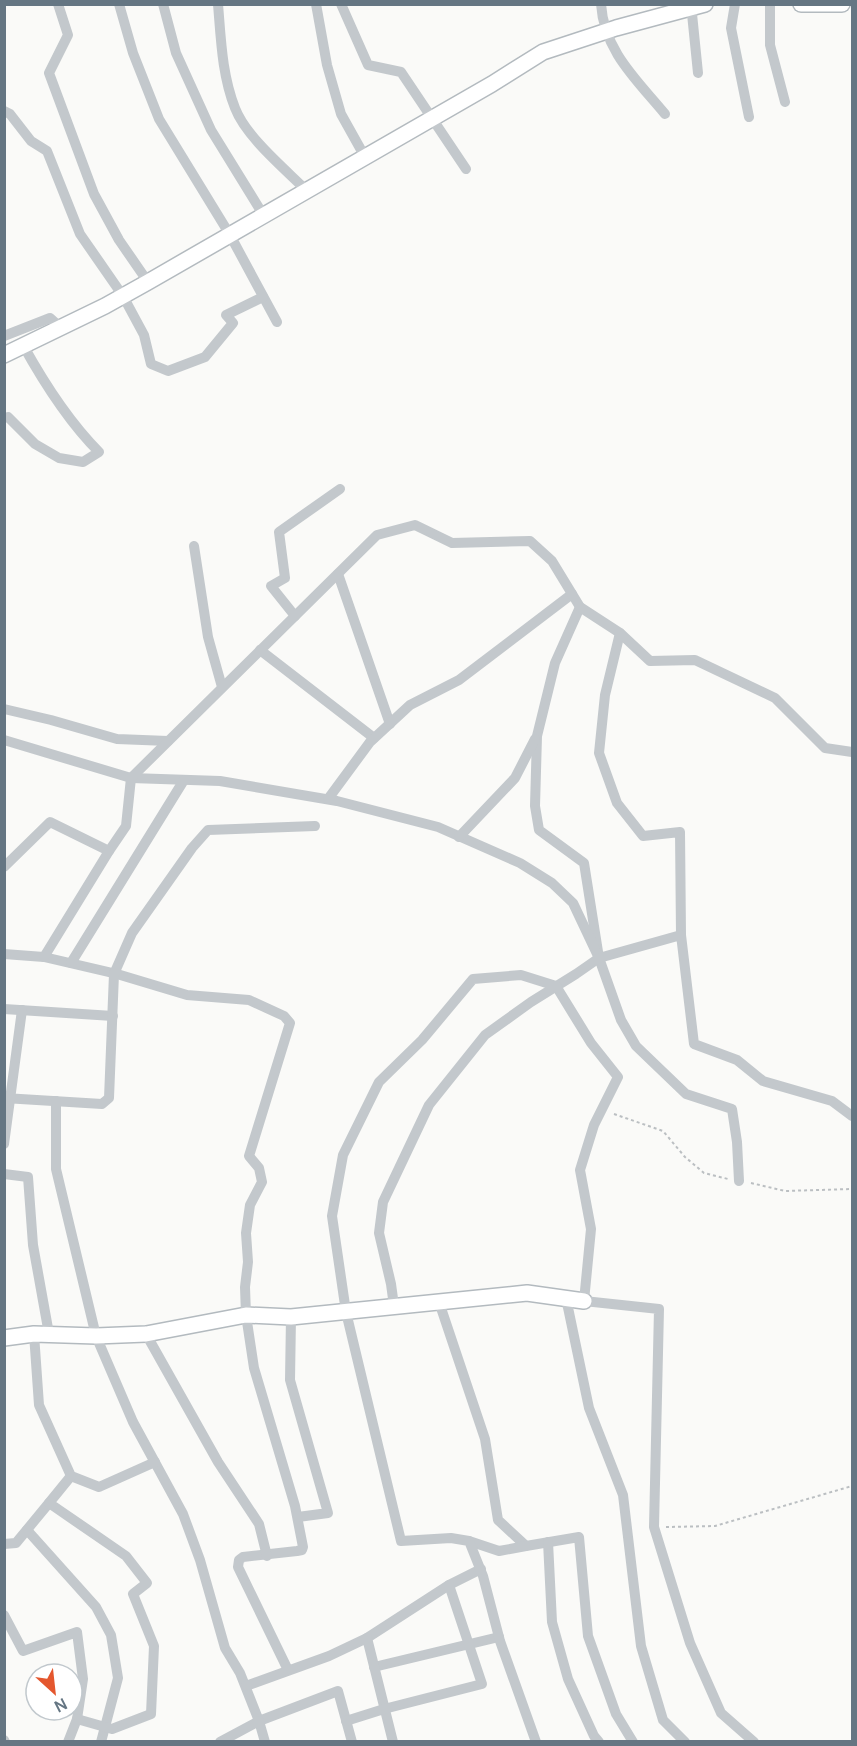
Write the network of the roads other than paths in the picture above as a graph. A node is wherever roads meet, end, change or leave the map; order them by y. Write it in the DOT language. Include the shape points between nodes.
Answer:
graph roads {
  1 [pos="58,4"];
  2 [pos="119,4"];
  3 [pos="163,4"];
  4 [pos="218,4"];
  5 [pos="316,4"];
  6 [pos="341,4"];
  7 [pos="601,4"];
  8 [pos="735,4"];
  9 [pos="770,4"];
  10 [pos="801,4"];
  11 [pos="842,4"];
  12 [pos="696,6"];
  13 [pos="607,31"];
  14 [pos="698,73"];
  15 [pos="785,102"];
  16 [pos="4,111"];
  17 [pos="665,114"];
  18 [pos="749,117"];
  19 [pos="432,119"];
  20 [pos="365,158"];
  21 [pos="466,170"];
  22 [pos="308,191"];
  23 [pos="264,216"];
  24 [pos="230,235"];
  25 [pos="148,282"];
  26 [pos="123,296"];
  27 [pos="263,297"];
  28 [pos="277,322"];
  29 [pos="60,327"];
  30 [pos="4,336"];
  31 [pos="23,345"];
  32 [pos="4,355"];
  33 [pos="4,418"];
  34 [pos="340,489"];
  35 [pos="194,546"];
  36 [pos="338,573"];
  37 [pos="572,594"];
  38 [pos="580,607"];
  39 [pos="295,616"];
  40 [pos="620,633"];
  41 [pos="260,650"];
  42 [pos="222,687"];
  43 [pos="4,709"];
  44 [pos="390,724"];
  45 [pos="537,736"];
  46 [pos="374,738"];
  47 [pos="4,740"];
  48 [pos="168,741"];
  49 [pos="852,752"];
  50 [pos="131,778"];
  51 [pos="184,780"];
  52 [pos="328,799"];
  53 [pos="315,826"];
  54 [pos="459,837"];
  55 [pos="109,851"];
  56 [pos="4,867"];
  57 [pos="681,935"];
  58 [pos="4,954"];
  59 [pos="44,957"];
  60 [pos="599,958"];
  61 [pos="71,963"];
  62 [pos="114,974"];
  63 [pos="556,986"];
  64 [pos="4,1009"];
  65 [pos="22,1010"];
  66 [pos="113,1016"];
  67 [pos="7,1098"];
  68 [pos="56,1101"];
  69 [pos="852,1116"];
  70 [pos="4,1144"];
  71 [pos="4,1174"];
  72 [pos="739,1181"];
  73 [pos="566,1298"];
  74 [pos="584,1301"];
  75 [pos="439,1302"];
  76 [pos="394,1306"];
  77 [pos="346,1312"];
  78 [pos="246,1315"];
  79 [pos="291,1317"];
  80 [pos="42,1334"];
  81 [pos="146,1334"];
  82 [pos="96,1336"];
  83 [pos="4,1338"];
  84 [pos="155,1462"];
  85 [pos="71,1476"];
  86 [pos="49,1503"];
  87 [pos="298,1518"];
  88 [pos="27,1530"];
  89 [pos="469,1541"];
  90 [pos="548,1542"];
  91 [pos="4,1544"];
  92 [pos="526,1546"];
  93 [pos="267,1556"];
  94 [pos="481,1569"];
  95 [pos="449,1585"];
  96 [pos="4,1615"];
  97 [pos="499,1636"];
  98 [pos="367,1638"];
  99 [pos="469,1644"];
  100 [pos="80,1662"];
  101 [pos="374,1667"];
  102 [pos="288,1670"];
  103 [pos="246,1686"];
  104 [pos="384,1709"];
  105 [pos="84,1721"];
  106 [pos="260,1721"];
  107 [pos="346,1721"];
  108 [pos="76,1722"];
  109 [pos="104,1726"];
  110 [pos="68,1742"];
  111 [pos="101,1742"];
  112 [pos="220,1742"];
  113 [pos="265,1742"];
  114 [pos="352,1742"];
  115 [pos="393,1742"];
  116 [pos="536,1742"];
  117 [pos="599,1742"];
  118 [pos="633,1742"];
  119 [pos="685,1742"];
  120 [pos="754,1742"];
  1 -- 25 [label="street" via="68,35 49,73 94,194"];
  2 -- 24 [label="street" via="133,54 159,118"];
  3 -- 23 [label="street" via="176,53 211,130"];
  4 -- 22 [label="street" via="223,61 236,110 259,145"];
  5 -- 20 [label="street" via="340,114"];
  6 -- 19 [label="street" via="368,65 401,72"];
  7 -- 13 [label="street"];
  8 -- 18 [label="street" via="731,28"];
  9 -- 15 [label="street" via="770,45"];
  10 -- 11 [label="street"];
  12 -- 13 [label="street"];
  12 -- 14 [label="street"];
  13 -- 17 [label="street" via="616,57"];
  13 -- 19 [label="street" via="543,52"];
  16 -- 26 [label="street" via="31,141 47,151 80,234"];
  19 -- 20 [label="street"];
  19 -- 21 [label="street"];
  20 -- 22 [label="street"];
  22 -- 23 [label="street"];
  23 -- 24 [label="street"];
  24 -- 25 [label="street"];
  24 -- 27 [label="street"];
  25 -- 26 [label="street"];
  26 -- 27 [label="street" via="144,335 151,364 168,371 205,357 233,323 226,315"];
  26 -- 29 [label="street"];
  27 -- 28 [label="street"];
  29 -- 30 [label="street" via="50,318"];
  29 -- 31 [label="street"];
  31 -- 32 [label="street"];
  31 -- 33 [label="street" via="79,432 99,452 83,462 59,458 35,444 8,417"];
  34 -- 39 [label="street" via="279,532 285,578 271,586"];
  35 -- 42 [label="street" via="208,637"];
  36 -- 37 [label="street" via="377,535 415,525 452,543 530,541 552,561"];
  36 -- 39 [label="street"];
  36 -- 44 [label="street"];
  37 -- 38 [label="street"];
  37 -- 44 [label="street" via="459,680 410,705"];
  38 -- 40 [label="street"];
  38 -- 45 [label="street" via="555,663"];
  39 -- 41 [label="street"];
  40 -- 49 [label="street" via="650,661 695,660 775,698 825,748"];
  40 -- 57 [label="street" via="605,695 599,753 617,803 643,836 680,832"];
  41 -- 42 [label="street"];
  41 -- 46 [label="street"];
  42 -- 48 [label="street"];
  43 -- 48 [label="street" via="117,739"];
  44 -- 46 [label="street"];
  45 -- 54 [label="street" via="515,778"];
  45 -- 60 [label="street" via="535,806 539,830 584,863"];
  46 -- 52 [label="street"];
  47 -- 50 [label="street"];
  48 -- 50 [label="street"];
  50 -- 51 [label="street"];
  50 -- 55 [label="street" via="126,826"];
  51 -- 52 [label="street" via="220,781"];
  51 -- 61 [label="street"];
  52 -- 54 [label="street" via="438,827"];
  53 -- 62 [label="street" via="208,830 132,933"];
  54 -- 60 [label="street" via="520,863 552,883 573,903"];
  55 -- 56 [label="street" via="50,822"];
  55 -- 59 [label="street"];
  57 -- 60 [label="street"];
  57 -- 69 [label="street" via="694,1044 737,1060 762,1081 832,1101"];
  58 -- 59 [label="street"];
  59 -- 61 [label="street"];
  60 -- 63 [label="street"];
  60 -- 72 [label="street" via="621,1020 636,1046 686,1094 732,1109"];
  61 -- 62 [label="street"];
  62 -- 66 [label="street"];
  62 -- 78 [label="street" via="187,995 249,1000 284,1016 290,1023 249,1156 259,1168 262,1182 249,1205"];
  63 -- 74 [label="street" via="591,1043 618,1077 594,1125 580,1170 591,1229"];
  63 -- 76 [label="street" via="485,1035 429,1105 383,1202 379,1233"];
  63 -- 77 [label="street" via="520,975 473,979 422,1040 378,1082 343,1155 332,1216"];
  64 -- 65 [label="street"];
  65 -- 66 [label="street"];
  65 -- 67 [label="street"];
  66 -- 68 [label="street" via="109,1098 102,1104"];
  67 -- 68 [label="street"];
  67 -- 70 [label="street"];
  68 -- 82 [label="street" via="56,1169"];
  71 -- 80 [label="street" via="28,1177"];
  73 -- 74 [label="street"];
  73 -- 75 [label="street" via="527,1293"];
  73 -- 119 [label="street" via="589,1408 623,1495 641,1646 663,1720"];
  74 -- 120 [label="street" via="659,1309 654,1527 690,1644 721,1713"];
  75 -- 76 [label="street"];
  75 -- 92 [label="street" via="485,1439 498,1520"];
  76 -- 77 [label="street"];
  77 -- 79 [label="street"];
  77 -- 89 [label="street" via="401,1541"];
  78 -- 79 [label="street"];
  78 -- 81 [label="street"];
  78 -- 87 [label="street" via="254,1368"];
  79 -- 87 [label="street" via="290,1380 328,1512"];
  80 -- 82 [label="street"];
  80 -- 83 [label="street"];
  80 -- 85 [label="street" via="39,1405"];
  81 -- 82 [label="street"];
  81 -- 93 [label="street" via="218,1462 259,1524"];
  82 -- 84 [label="street"];
  84 -- 85 [label="street" via="99,1486"];
  84 -- 103 [label="street" via="183,1514 225,1648"];
  85 -- 86 [label="street"];
  86 -- 88 [label="street"];
  86 -- 109 [label="street" via="126,1556 147,1583 133,1594 154,1646 151,1714 112,1729"];
  87 -- 93 [label="street" via="302,1551"];
  88 -- 91 [label="street" via="16,1543"];
  88 -- 109 [label="street" via="96,1607 111,1635 118,1678"];
  89 -- 92 [label="street" via="499,1551"];
  89 -- 94 [label="street"];
  90 -- 92 [label="street"];
  90 -- 117 [label="street" via="552,1622 568,1679"];
  90 -- 118 [label="street" via="579,1537 588,1636 616,1714"];
  93 -- 102 [label="street" via="243,1557 238,1567"];
  94 -- 95 [label="street"];
  94 -- 97 [label="street"];
  95 -- 98 [label="street"];
  95 -- 99 [label="street"];
  96 -- 100 [label="street" via="23,1651 76,1632"];
  97 -- 99 [label="street"];
  97 -- 116 [label="street"];
  98 -- 101 [label="street"];
  98 -- 102 [label="street"];
  99 -- 101 [label="street"];
  99 -- 104 [label="street" via="482,1684"];
  101 -- 104 [label="street"];
  102 -- 103 [label="street"];
  103 -- 106 [label="street"];
  104 -- 107 [label="street"];
  104 -- 115 [label="street"];
  105 -- 109 [label="street"];
  106 -- 107 [label="street" via="338,1691"];
  106 -- 112 [label="street"];
  106 -- 113 [label="street"];
  107 -- 114 [label="street"];
  108 -- 110 [label="street"];
  109 -- 111 [label="street"];
}
